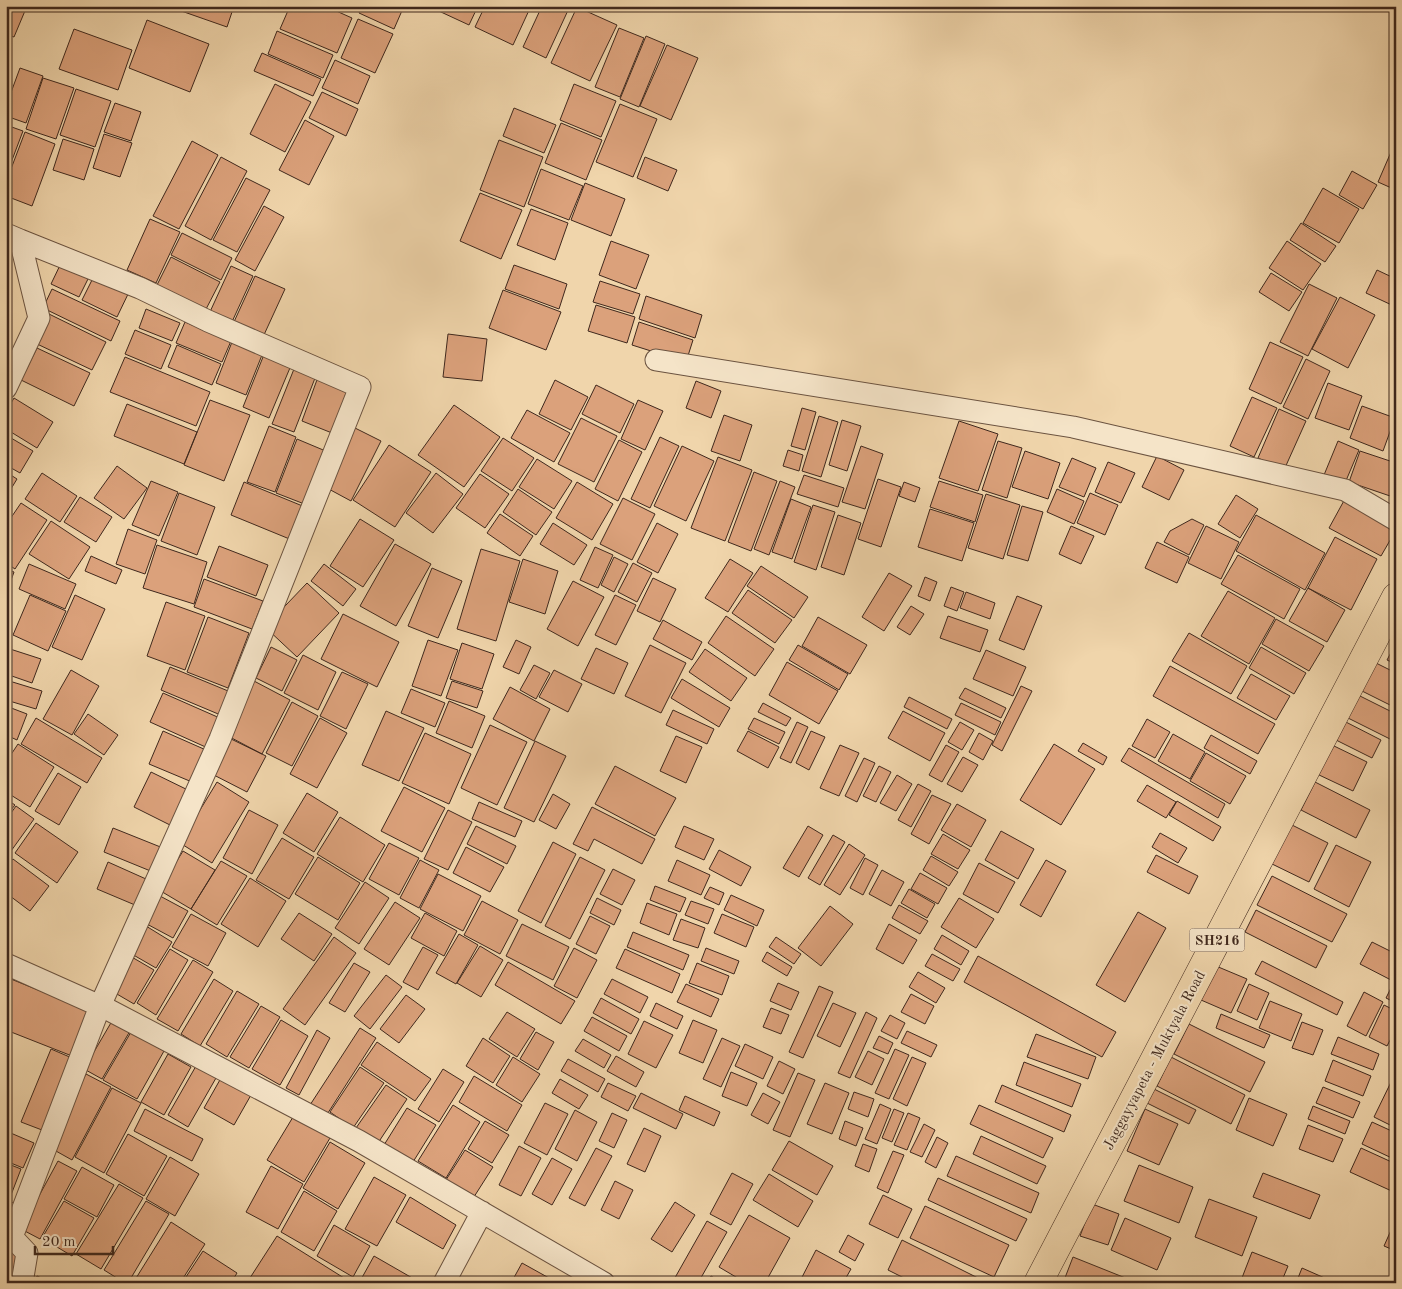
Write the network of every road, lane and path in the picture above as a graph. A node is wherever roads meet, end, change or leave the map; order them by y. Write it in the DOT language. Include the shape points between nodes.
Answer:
graph roads {
  1 [pos="13,237"];
  2 [pos="656,360"];
  3 [pos="6,388"];
  4 [pos="1396,520"];
  5 [pos="1396,597"];
  6 [pos="6,964"];
  7 [pos="100,1006"];
  8 [pos="482,1212"];
  9 [pos="22,1283"];
  10 [pos="444,1283"];
  11 [pos="604,1283"];
  12 [pos="1038,1283"];
  1 -- 3 [label="street" via="39,318"];
  1 -- 7 [label="street" via="140,288 360,387 220,739"];
  2 -- 4 [label="street" via="1073,427 1345,490"];
  5 -- 12 [label="main road, Jaggayyapeta - Muktyala Road / SH216"];
  6 -- 7 [label="street"];
  7 -- 8 [label="street" via="359,1141"];
  7 -- 9 [label="street" via="12,1237 27,1253"];
  8 -- 10 [label="street"];
  8 -- 11 [label="street"];
}
